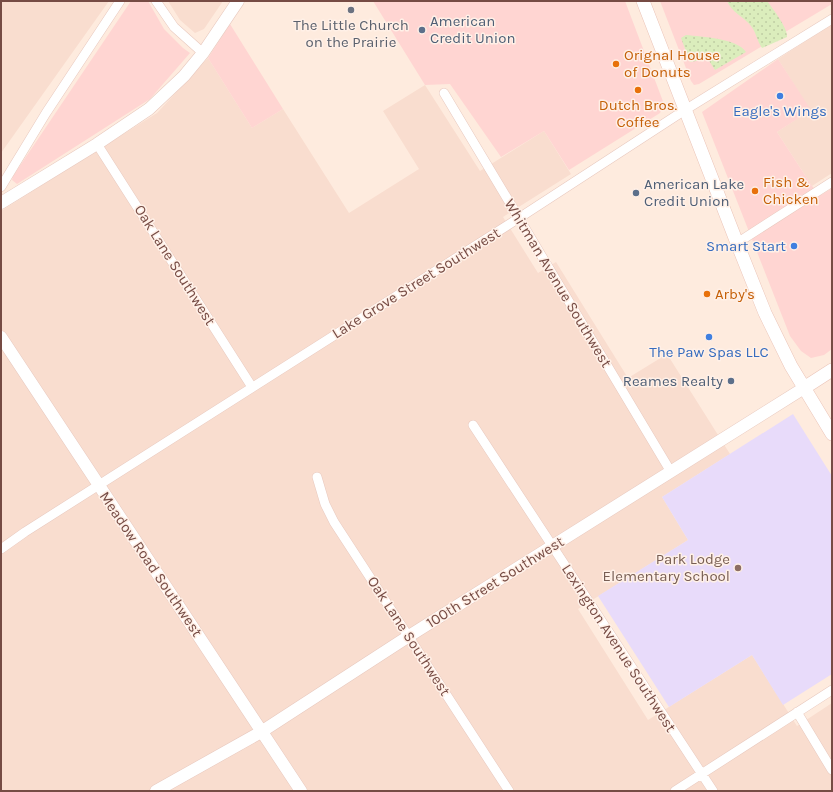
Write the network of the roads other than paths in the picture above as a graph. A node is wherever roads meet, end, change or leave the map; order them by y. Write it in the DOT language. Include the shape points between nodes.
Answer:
graph roads {
  1 [pos="120,1"];
  2 [pos="156,1"];
  3 [pos="238,1"];
  4 [pos="643,1"];
  5 [pos="832,19"];
  6 [pos="203,53"];
  7 [pos="444,93"];
  8 [pos="685,110"];
  9 [pos="97,144"];
  10 [pos="832,182"];
  11 [pos="1,187"];
  12 [pos="1,203"];
  13 [pos="519,218"];
  14 [pos="736,243"];
  15 [pos="1,336"];
  16 [pos="832,370"];
  17 [pos="252,387"];
  18 [pos="804,388"];
  19 [pos="473,425"];
  20 [pos="832,434"];
  21 [pos="671,472"];
  22 [pos="318,477"];
  23 [pos="98,486"];
  24 [pos="552,546"];
  25 [pos="1,549"];
  26 [pos="409,636"];
  27 [pos="832,690"];
  28 [pos="797,712"];
  29 [pos="261,732"];
  30 [pos="832,770"];
  31 [pos="702,774"];
  32 [pos="156,791"];
  33 [pos="300,791"];
  34 [pos="509,791"];
  35 [pos="675,791"];
  36 [pos="713,791"];
  1 -- 11 [label="street"];
  2 -- 6 [label="street" via="174,27"];
  3 -- 6 [label="street"];
  4 -- 8 [label="main road"];
  5 -- 8 [label="street, Lake Grove Street Southwest"];
  6 -- 9 [label="street" via="184,76 150,109"];
  7 -- 13 [label="street, Whitman Avenue Southwest"];
  8 -- 13 [label="street, Lake Grove Street Southwest"];
  8 -- 14 [label="main road"];
  9 -- 12 [label="street"];
  9 -- 17 [label="street, Oak Lane Southwest"];
  10 -- 14 [label="street"];
  13 -- 17 [label="street, Lake Grove Street Southwest"];
  13 -- 21 [label="street, Whitman Avenue Southwest"];
  14 -- 18 [label="main road" via="773,330"];
  15 -- 23 [label="street, Meadow Road Southwest"];
  16 -- 18 [label="main road, 100th Street Southwest"];
  17 -- 23 [label="street, Lake Grove Street Southwest"];
  18 -- 20 [label="main road"];
  18 -- 21 [label="street, 100th Street Southwest"];
  19 -- 24 [label="street, Lexington Avenue Southwest"];
  21 -- 24 [label="street, 100th Street Southwest"];
  22 -- 26 [label="street, Oak Lane Southwest" via="321,495 329,513"];
  23 -- 25 [label="street, Lake Grove Street Southwest"];
  23 -- 29 [label="street, Meadow Road Southwest"];
  24 -- 26 [label="street, 100th Street Southwest"];
  24 -- 31 [label="street, Lexington Avenue Southwest"];
  26 -- 29 [label="street, 100th Street Southwest"];
  26 -- 34 [label="street, Oak Lane Southwest"];
  27 -- 28 [label="street"];
  28 -- 30 [label="street"];
  28 -- 31 [label="street"];
  29 -- 32 [label="street, 100th Street Southwest"];
  29 -- 33 [label="street, Meadow Road Southwest"];
  31 -- 35 [label="street"];
  31 -- 36 [label="street, Lexington Avenue Southwest"];
}
